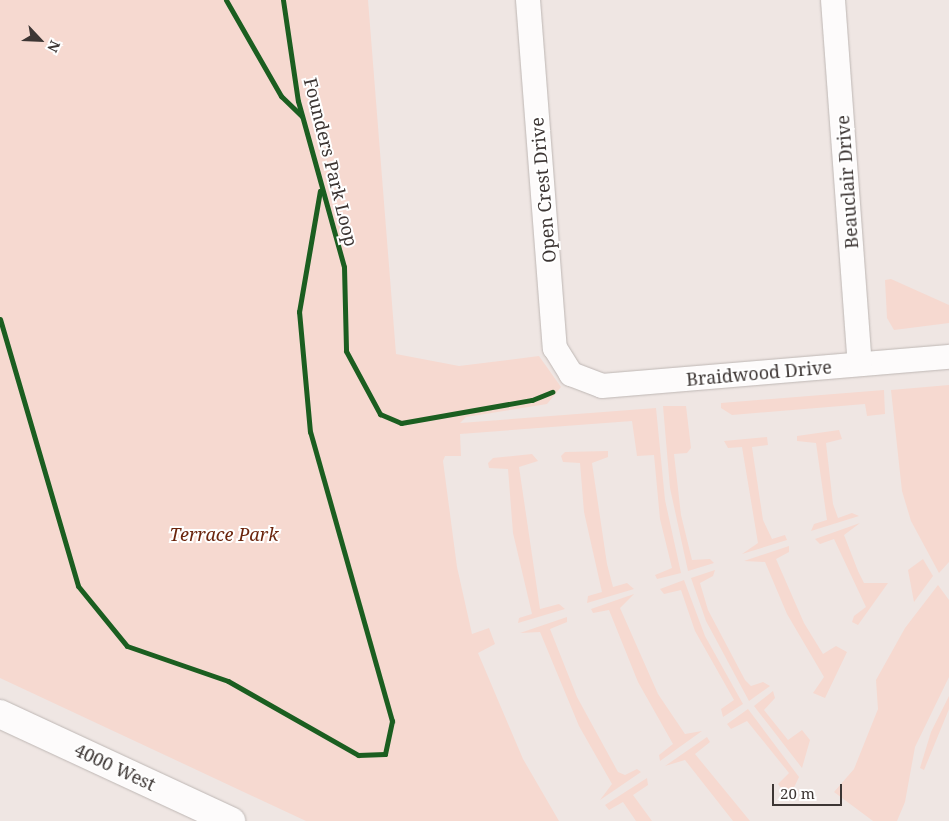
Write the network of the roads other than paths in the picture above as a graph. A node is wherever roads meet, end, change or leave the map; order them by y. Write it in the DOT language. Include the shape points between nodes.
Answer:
graph roads {
  1 [pos="528,0"];
  2 [pos="833,0"];
  3 [pos="949,357"];
  4 [pos="860,364"];
  5 [pos="571,374"];
  6 [pos="0,714"];
  7 [pos="231,821"];
  1 -- 5 [label="street, Open Crest Drive" via="555,348"];
  2 -- 4 [label="street, Beauclair Drive"];
  3 -- 4 [label="street, Braidwood Drive"];
  4 -- 5 [label="street, Braidwood Drive" via="602,386"];
  6 -- 7 [label="main road, 4000 West"];
}
